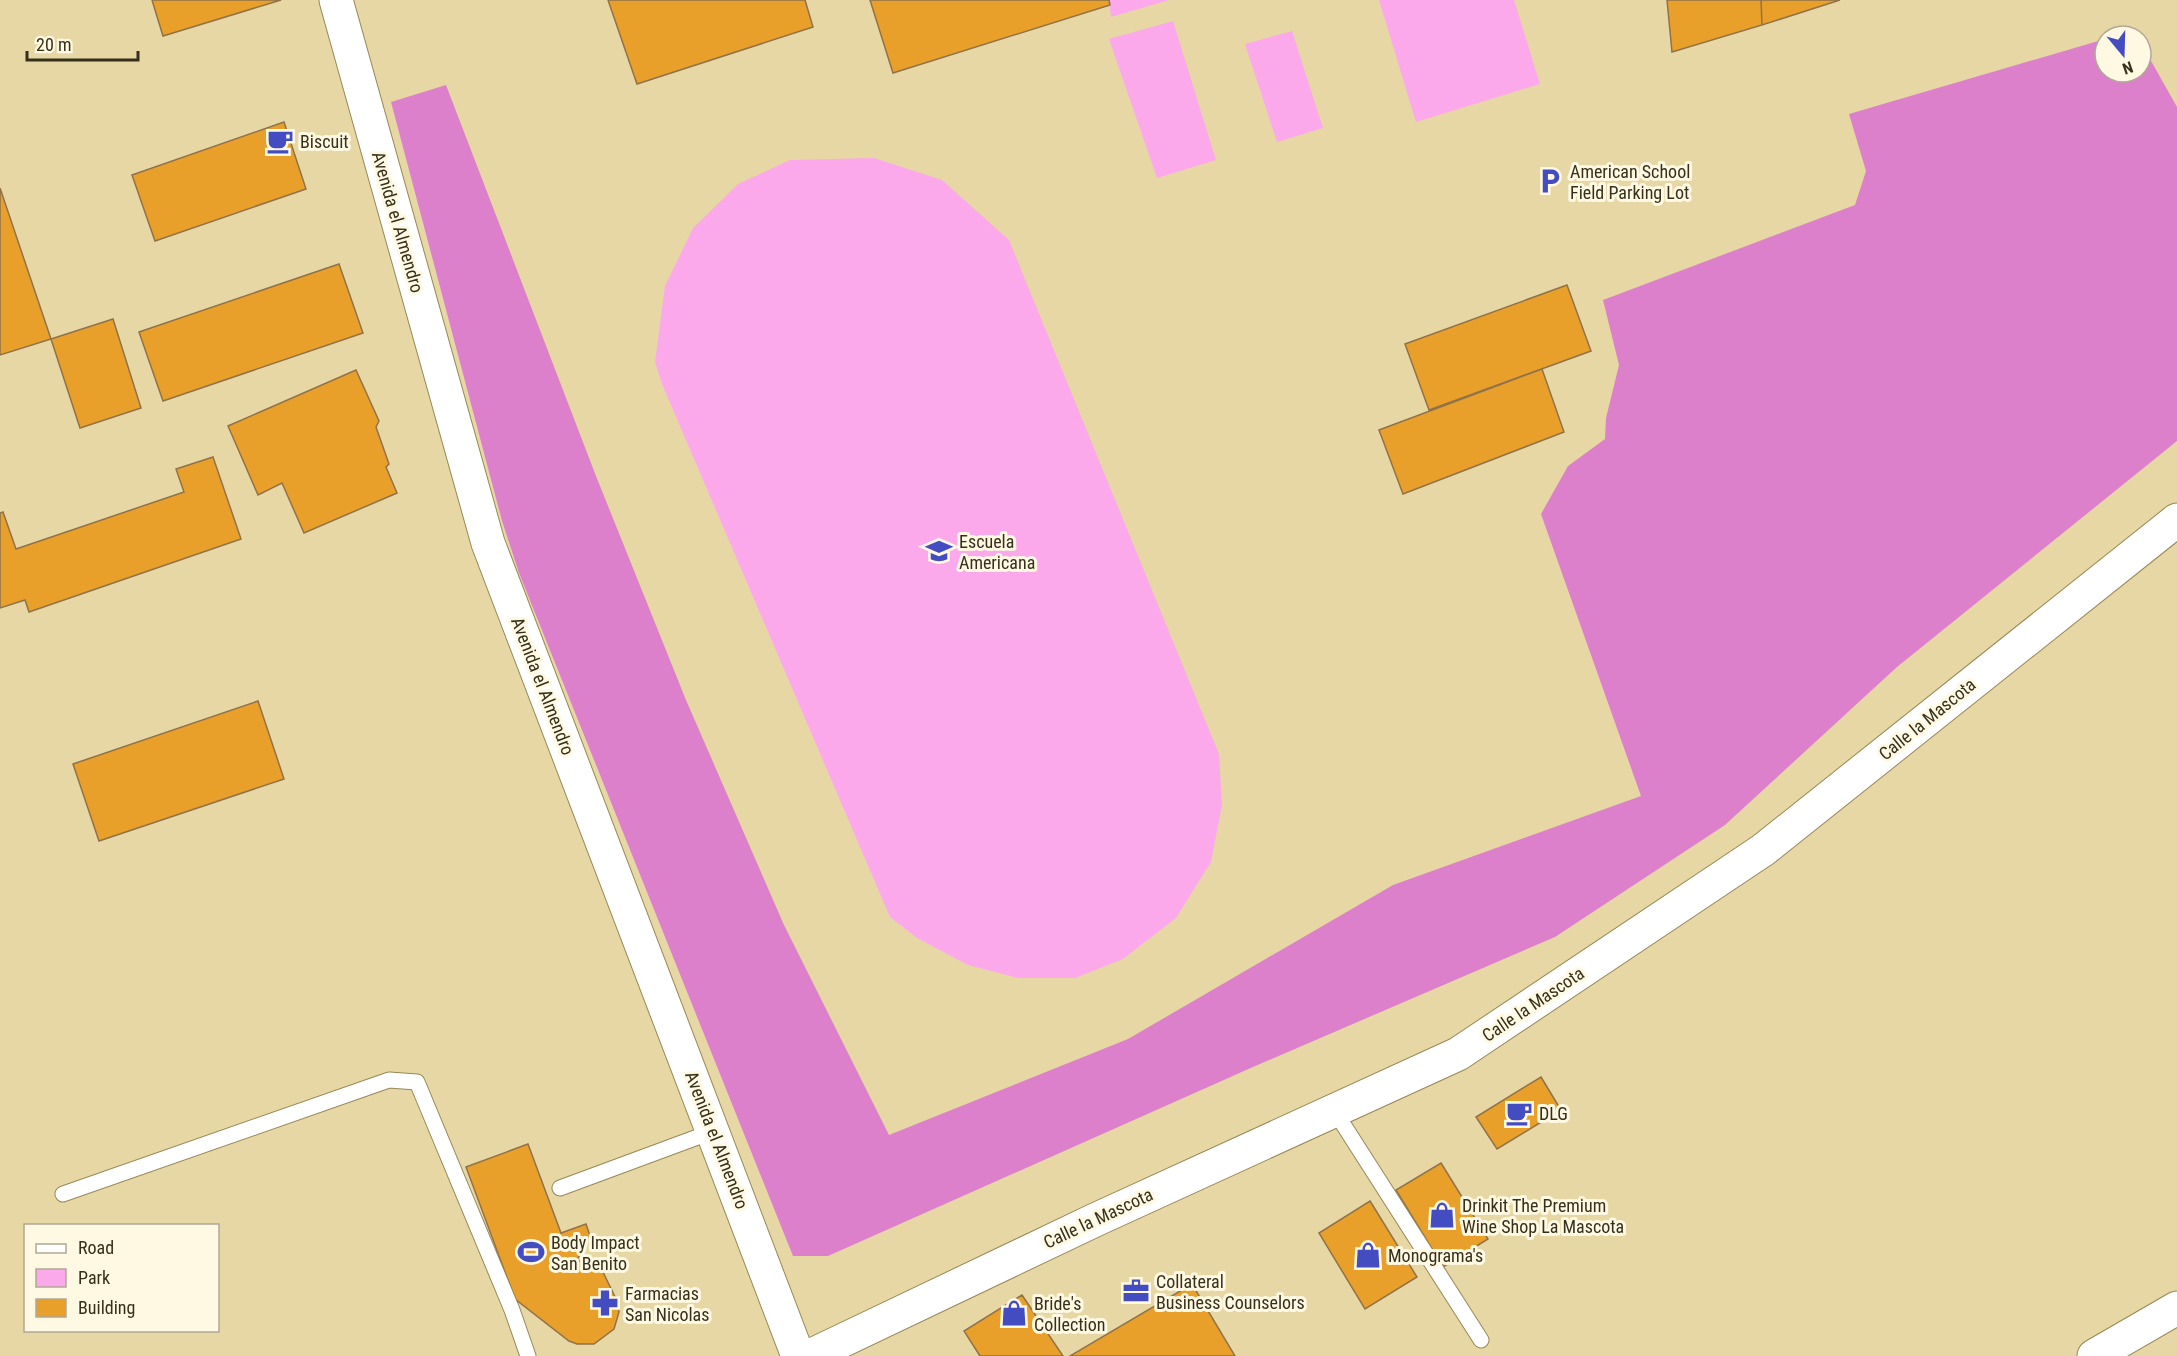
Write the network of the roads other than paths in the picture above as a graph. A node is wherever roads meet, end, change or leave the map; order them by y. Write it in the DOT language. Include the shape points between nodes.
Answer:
graph roads {
  1 [pos="336,0"];
  2 [pos="2177,520"];
  3 [pos="1334,1110"];
  4 [pos="714,1131"];
  5 [pos="560,1188"];
  6 [pos="63,1194"];
  7 [pos="2177,1308"];
  8 [pos="1481,1340"];
  9 [pos="528,1356"];
  10 [pos="798,1356"];
  11 [pos="810,1356"];
  12 [pos="2094,1356"];
  1 -- 4 [label="main road, Avenida el Almendro" via="488,543"];
  2 -- 3 [label="main road, Calle la Mascota" via="1763,850 1458,1054"];
  3 -- 8 [label="lane"];
  3 -- 11 [label="main road, Calle la Mascota"];
  4 -- 5 [label="lane"];
  4 -- 10 [label="main road, Avenida el Almendro"];
  6 -- 9 [label="lane" via="389,1080 417,1082"];
  7 -- 12 [label="main road"];
}
